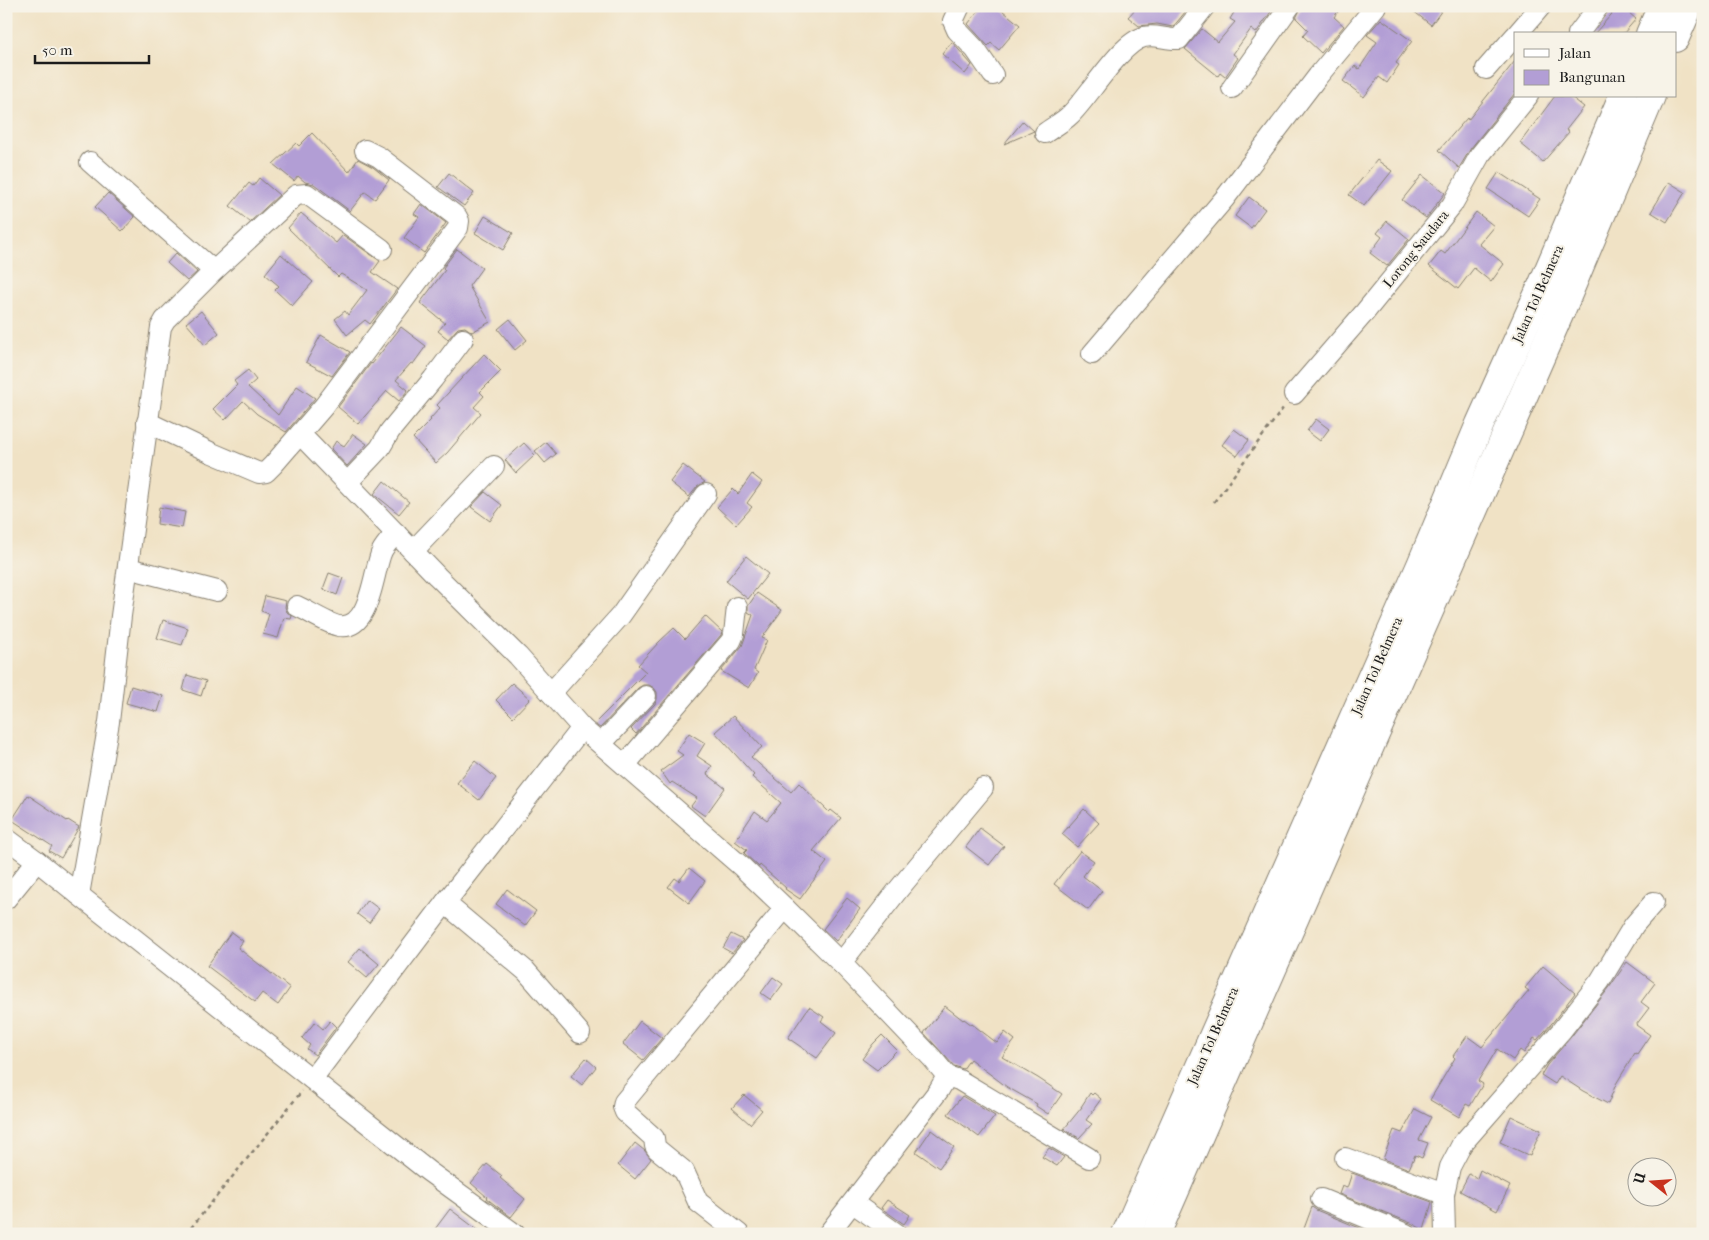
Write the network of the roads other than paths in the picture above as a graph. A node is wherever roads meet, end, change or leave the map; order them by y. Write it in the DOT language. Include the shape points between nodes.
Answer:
graph roads {
  1 [pos="960,6"];
  2 [pos="1205,6"];
  3 [pos="1290,6"];
  4 [pos="1376,6"];
  5 [pos="1541,6"];
  6 [pos="1599,6"];
  7 [pos="1662,6"];
  8 [pos="1689,6"];
  9 [pos="1519,32"];
  10 [pos="1580,32"];
  11 [pos="1651,32"];
  12 [pos="1676,36"];
  13 [pos="1514,37"];
  14 [pos="1486,69"];
  15 [pos="993,74"];
  16 [pos="1232,88"];
  17 [pos="1526,98"];
  18 [pos="1622,98"];
  19 [pos="1650,98"];
  20 [pos="1045,134"];
  21 [pos="365,150"];
  22 [pos="90,162"];
  23 [pos="382,249"];
  24 [pos="214,271"];
  25 [pos="463,339"];
  26 [pos="1092,354"];
  27 [pos="1294,394"];
  28 [pos="147,422"];
  29 [pos="300,434"];
  30 [pos="494,466"];
  31 [pos="348,482"];
  32 [pos="706,494"];
  33 [pos="396,533"];
  34 [pos="413,550"];
  35 [pos="128,568"];
  36 [pos="217,591"];
  37 [pos="297,606"];
  38 [pos="737,607"];
  39 [pos="551,692"];
  40 [pos="646,696"];
  41 [pos="582,728"];
  42 [pos="601,744"];
  43 [pos="625,765"];
  44 [pos="984,788"];
  45 [pos="6,838"];
  46 [pos="37,861"];
  47 [pos="79,895"];
  48 [pos="6,899"];
  49 [pos="1654,902"];
  50 [pos="445,903"];
  51 [pos="785,908"];
  52 [pos="841,963"];
  53 [pos="580,1033"];
  54 [pos="947,1076"];
  55 [pos="312,1079"];
  56 [pos="1089,1158"];
  57 [pos="1345,1158"];
  58 [pos="1444,1194"];
  59 [pos="1321,1198"];
  60 [pos="853,1203"];
  61 [pos="515,1234"];
  62 [pos="739,1234"];
  63 [pos="828,1234"];
  64 [pos="898,1234"];
  65 [pos="1126,1234"];
  66 [pos="1156,1234"];
  67 [pos="1406,1234"];
  68 [pos="1445,1234"];
  1 -- 15 [label="street" via="953,21 957,30"];
  2 -- 20 [label="street" via="1178,39 1145,36 1133,42 1070,114"];
  3 -- 16 [label="street"];
  4 -- 26 [label="street" via="1225,198"];
  5 -- 9 [label="street"];
  6 -- 10 [label="street"];
  7 -- 11 [label="highway"];
  8 -- 12 [label="highway"];
  13 -- 14 [label="street"];
  17 -- 27 [label="street, Lorong Saudara" via="1480,155 1452,205"];
  18 -- 65 [label="highway, Jalan Tol Belmera" via="1421,566"];
  19 -- 66 [label="highway, Jalan Tol Belmera" via="1561,310"];
  21 -- 29 [label="street" via="379,157 457,217 458,228"];
  22 -- 24 [label="street"];
  23 -- 24 [label="street" via="307,194 296,195"];
  24 -- 28 [label="street" via="161,327"];
  25 -- 31 [label="street" via="380,448"];
  28 -- 29 [label="street" via="259,473 266,472"];
  28 -- 35 [label="street"];
  29 -- 31 [label="street"];
  30 -- 34 [label="street"];
  31 -- 33 [label="street"];
  32 -- 39 [label="street" via="621,615"];
  33 -- 34 [label="street"];
  33 -- 37 [label="street" via="382,550 367,604 354,622 338,626"];
  34 -- 39 [label="street"];
  35 -- 36 [label="street"];
  35 -- 47 [label="street" via="109,722"];
  38 -- 43 [label="street" via="731,641"];
  39 -- 41 [label="street"];
  40 -- 42 [label="street"];
  41 -- 42 [label="street"];
  41 -- 50 [label="street"];
  42 -- 43 [label="street"];
  43 -- 51 [label="street"];
  44 -- 52 [label="street"];
  45 -- 46 [label="street"];
  46 -- 47 [label="street"];
  46 -- 48 [label="street"];
  47 -- 55 [label="street"];
  49 -- 58 [label="street" via="1634,925 1600,981 1561,1031 1462,1144 1450,1167"];
  50 -- 53 [label="street" via="526,971"];
  50 -- 55 [label="street"];
  51 -- 52 [label="street"];
  51 -- 62 [label="street" via="623,1107 654,1138 657,1149 684,1171 698,1202"];
  52 -- 54 [label="street"];
  54 -- 56 [label="street" via="959,1080"];
  54 -- 60 [label="street"];
  55 -- 61 [label="street" via="428,1171"];
  57 -- 58 [label="street"];
  58 -- 68 [label="street"];
  59 -- 67 [label="street"];
  60 -- 63 [label="street"];
  60 -- 64 [label="street"];
}
